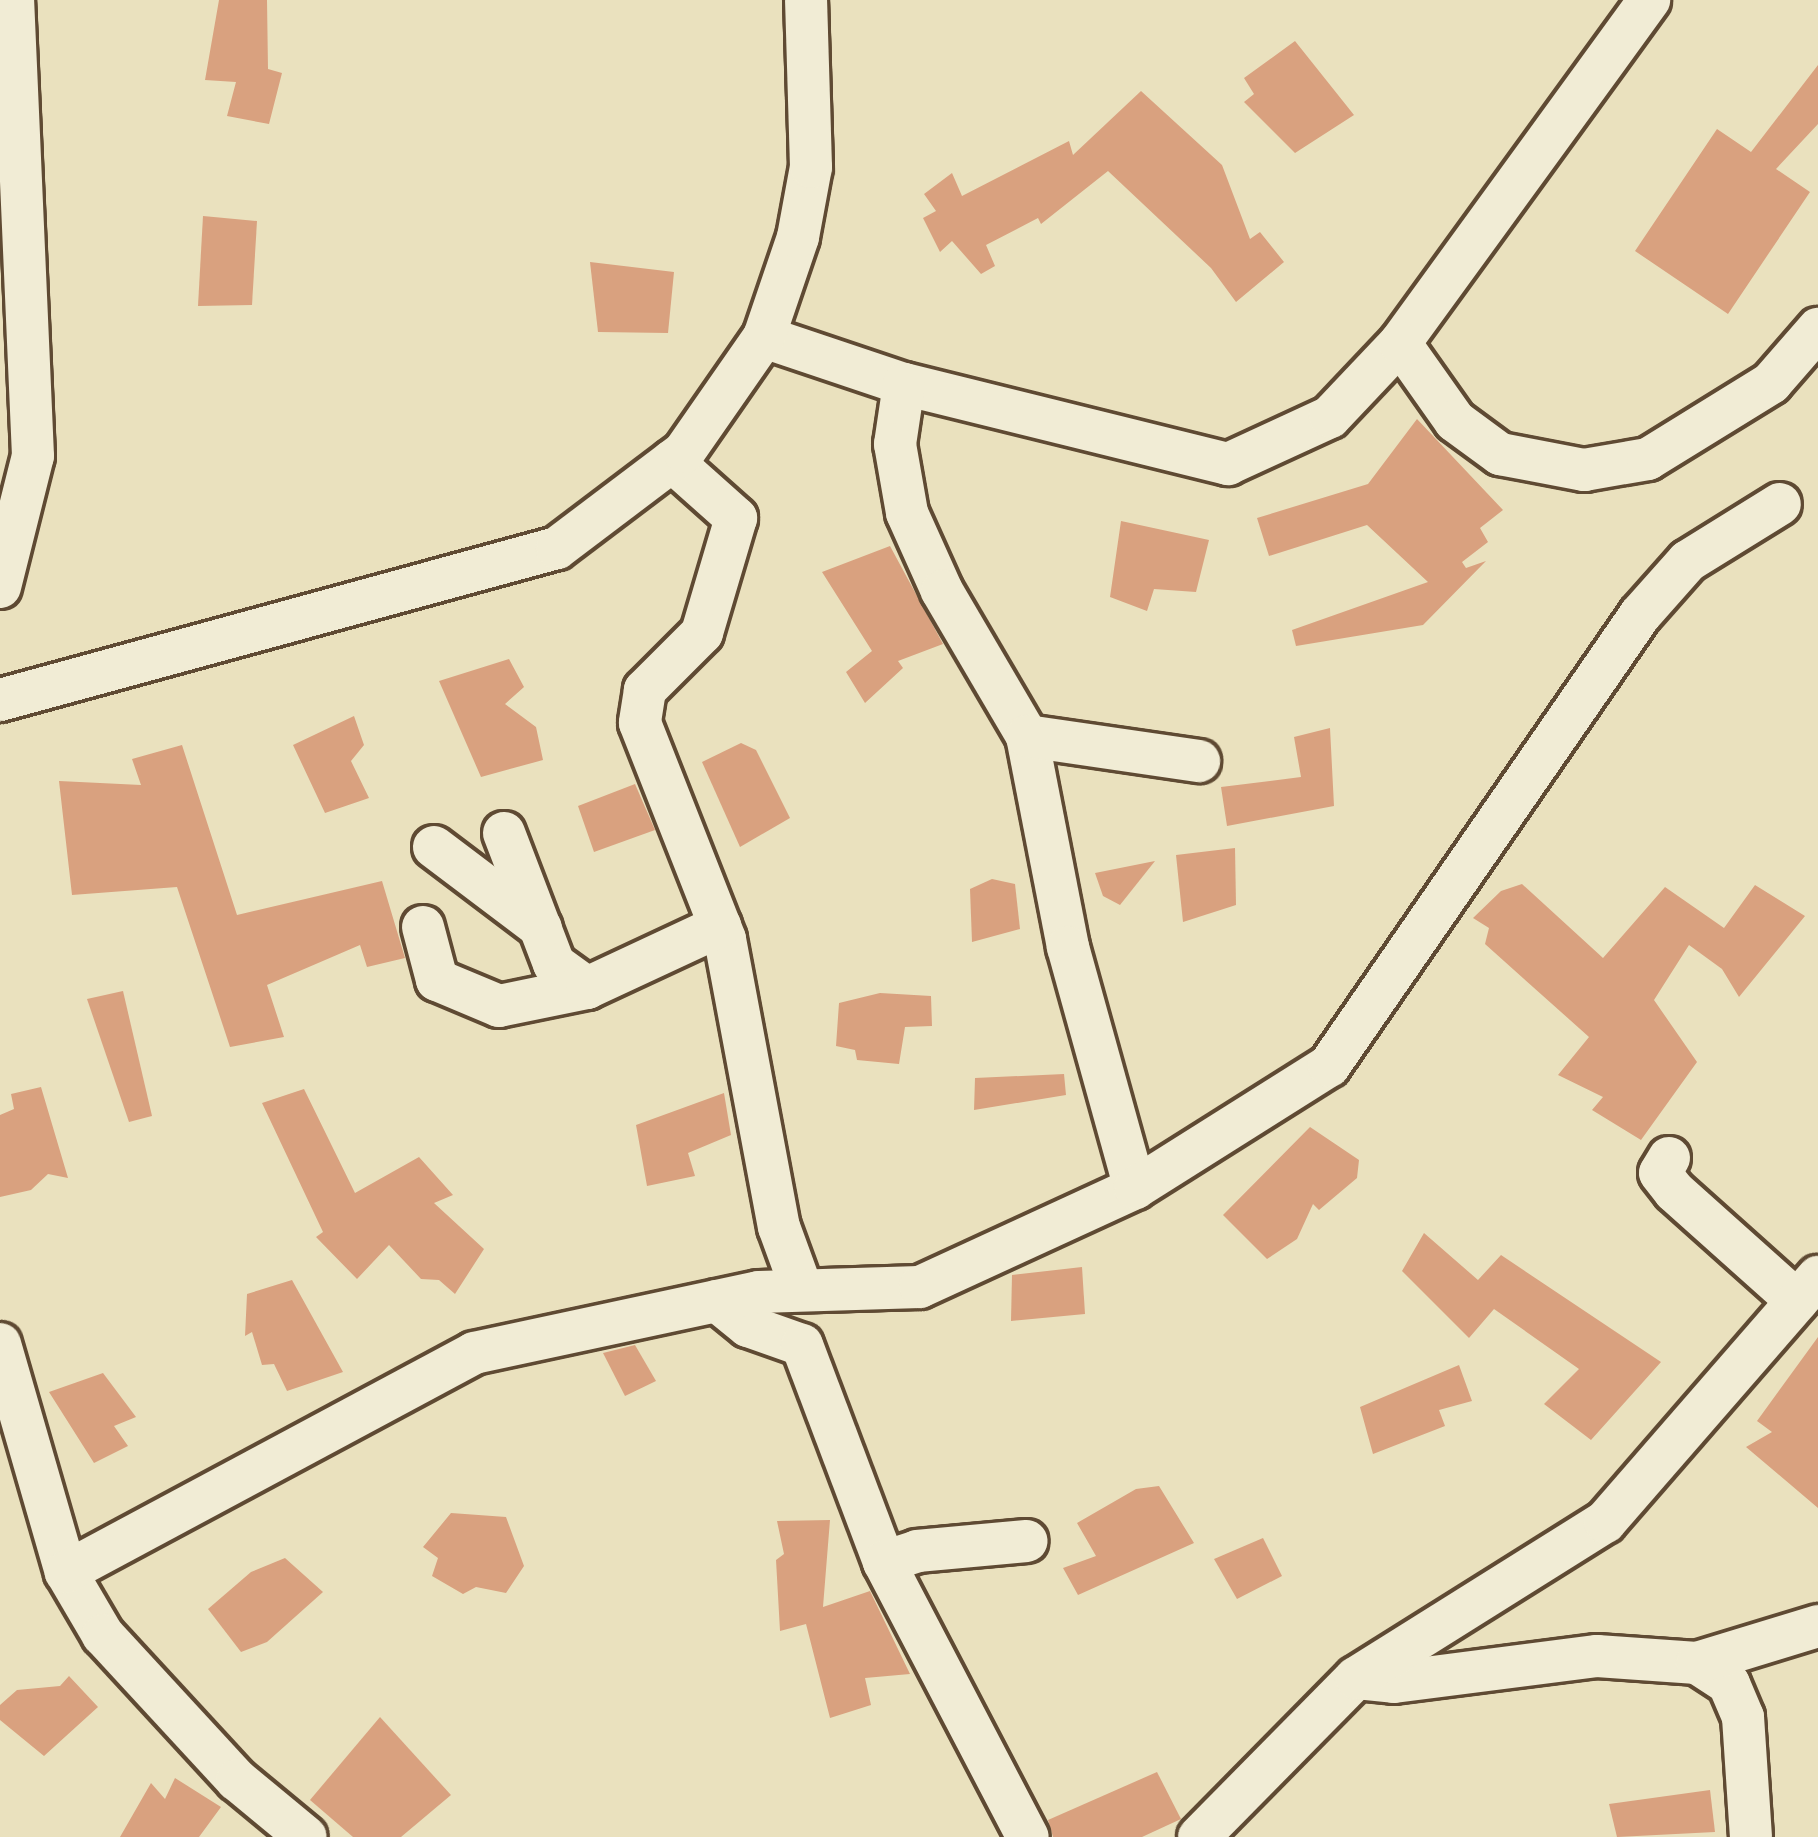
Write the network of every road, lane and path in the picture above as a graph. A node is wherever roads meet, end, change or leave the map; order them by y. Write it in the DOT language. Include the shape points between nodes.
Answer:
graph roads {
  1 [pos="14,0"];
  2 [pos="806,0"];
  3 [pos="1649,0"];
  4 [pos="1818,329"];
  5 [pos="764,338"];
  6 [pos="1400,343"];
  7 [pos="904,385"];
  8 [pos="672,461"];
  9 [pos="1780,504"];
  10 [pos="0,587"];
  11 [pos="0,700"];
  12 [pos="1027,736"];
  13 [pos="1199,761"];
  14 [pos="504,833"];
  15 [pos="434,847"];
  16 [pos="720,926"];
  17 [pos="423,927"];
  18 [pos="542,928"];
  19 [pos="587,988"];
  20 [pos="1670,1158"];
  21 [pos="1135,1188"];
  22 [pos="1808,1289"];
  23 [pos="802,1290"];
  24 [pos="717,1301"];
  25 [pos="0,1344"];
  26 [pos="1027,1541"];
  27 [pos="884,1562"];
  28 [pos="66,1572"];
  29 [pos="1818,1626"];
  30 [pos="1697,1664"];
  31 [pos="1356,1678"];
  32 [pos="306,1837"];
  33 [pos="1028,1837"];
  34 [pos="1199,1837"];
  35 [pos="1751,1837"];
  1 -- 10 [label="street" via="33,456"];
  2 -- 5 [label="street" via="812,167"];
  3 -- 6 [label="street"];
  4 -- 6 [label="street" via="1771,383 1648,459 1584,470 1500,454 1455,421"];
  5 -- 7 [label="street"];
  5 -- 8 [label="street"];
  6 -- 7 [label="street" via="1330,417 1228,464"];
  7 -- 12 [label="street" via="895,444 908,513 942,591"];
  8 -- 11 [label="street" via="557,548"];
  8 -- 16 [label="street" via="736,518 701,633 645,690 640,723"];
  9 -- 21 [label="street" via="1688,561 1640,615 1329,1066"];
  12 -- 13 [label="street"];
  12 -- 21 [label="street" via="1068,947"];
  14 -- 18 [label="street"];
  15 -- 18 [label="street"];
  16 -- 19 [label="street"];
  16 -- 23 [label="street" via="779,1227"];
  17 -- 19 [label="street" via="437,980 499,1006"];
  18 -- 19 [label="street" via="554,964"];
  20 -- 22 [label="street" via="1660,1173 1674,1191"];
  21 -- 23 [label="street" via="920,1287"];
  22 -- 31 [label="street" via="1605,1522"];
  23 -- 24 [label="street"];
  24 -- 27 [label="street" via="748,1326 802,1345"];
  24 -- 28 [label="street" via="474,1353"];
  25 -- 28 [label="street"];
  26 -- 27 [label="street" via="935,1548"];
  27 -- 33 [label="street"];
  28 -- 32 [label="street" via="103,1635 237,1780"];
  29 -- 30 [label="street"];
  30 -- 31 [label="street" via="1597,1656 1394,1682"];
  30 -- 35 [label="street" via="1729,1684 1743,1718"];
  31 -- 34 [label="street"];
}
